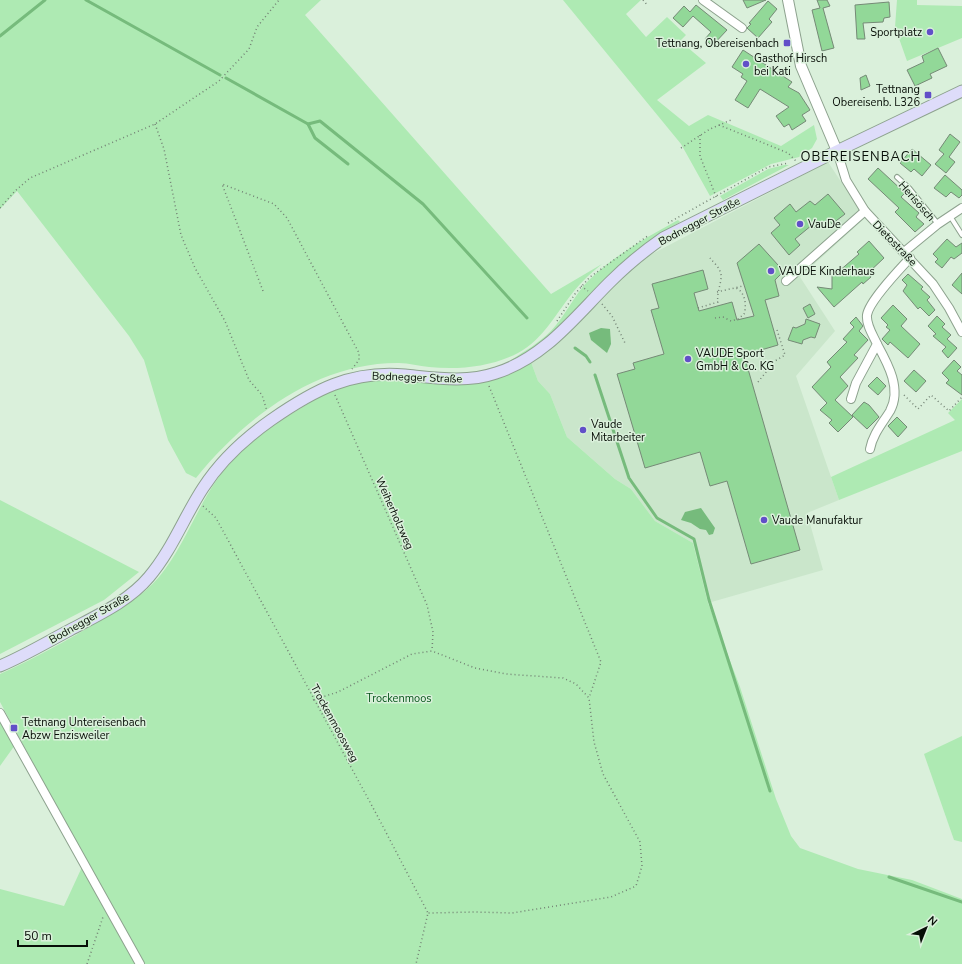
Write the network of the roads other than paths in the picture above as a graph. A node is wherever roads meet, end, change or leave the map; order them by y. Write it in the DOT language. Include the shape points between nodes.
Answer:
graph roads {
  1 [pos="703,0"];
  2 [pos="788,0"];
  3 [pos="742,28"];
  4 [pos="962,91"];
  5 [pos="836,151"];
  6 [pos="897,178"];
  7 [pos="962,208"];
  8 [pos="865,211"];
  9 [pos="950,216"];
  10 [pos="938,224"];
  11 [pos="962,234"];
  12 [pos="904,252"];
  13 [pos="910,258"];
  14 [pos="786,280"];
  15 [pos="962,332"];
  16 [pos="877,344"];
  17 [pos="851,399"];
  18 [pos="870,449"];
  19 [pos="0,666"];
  20 [pos="0,713"];
  21 [pos="140,964"];
  1 -- 3 [label="street"];
  2 -- 5 [label="street" via="800,66"];
  4 -- 5 [label="main road, Bodnegger Straße"];
  5 -- 8 [label="street, Dietostraße" via="846,180"];
  5 -- 19 [label="main road, Bodnegger Straße" via="797,165 663,238 640,254 556,337 529,358 508,369 485,376 459,379 374,374 358,376 311,394 246,438 220,465 160,562 149,577 128,596 107,610"];
  6 -- 10 [label="lane, Herisösch" via="909,188"];
  7 -- 9 [label="street, Herisösch"];
  8 -- 12 [label="street, Dietostraße"];
  8 -- 14 [label="street"];
  9 -- 10 [label="street, Herisösch"];
  9 -- 11 [label="lane, Herisösch"];
  10 -- 12 [label="street, Herisösch"];
  12 -- 13 [label="street, Dietostraße"];
  13 -- 15 [label="street, Dietostraße" via="942,296"];
  13 -- 16 [label="street" via="867,314 868,324"];
  16 -- 17 [label="street" via="856,383"];
  16 -- 18 [label="street" via="890,369 895,387 895,400 872,440"];
  20 -- 21 [label="street"];
}
